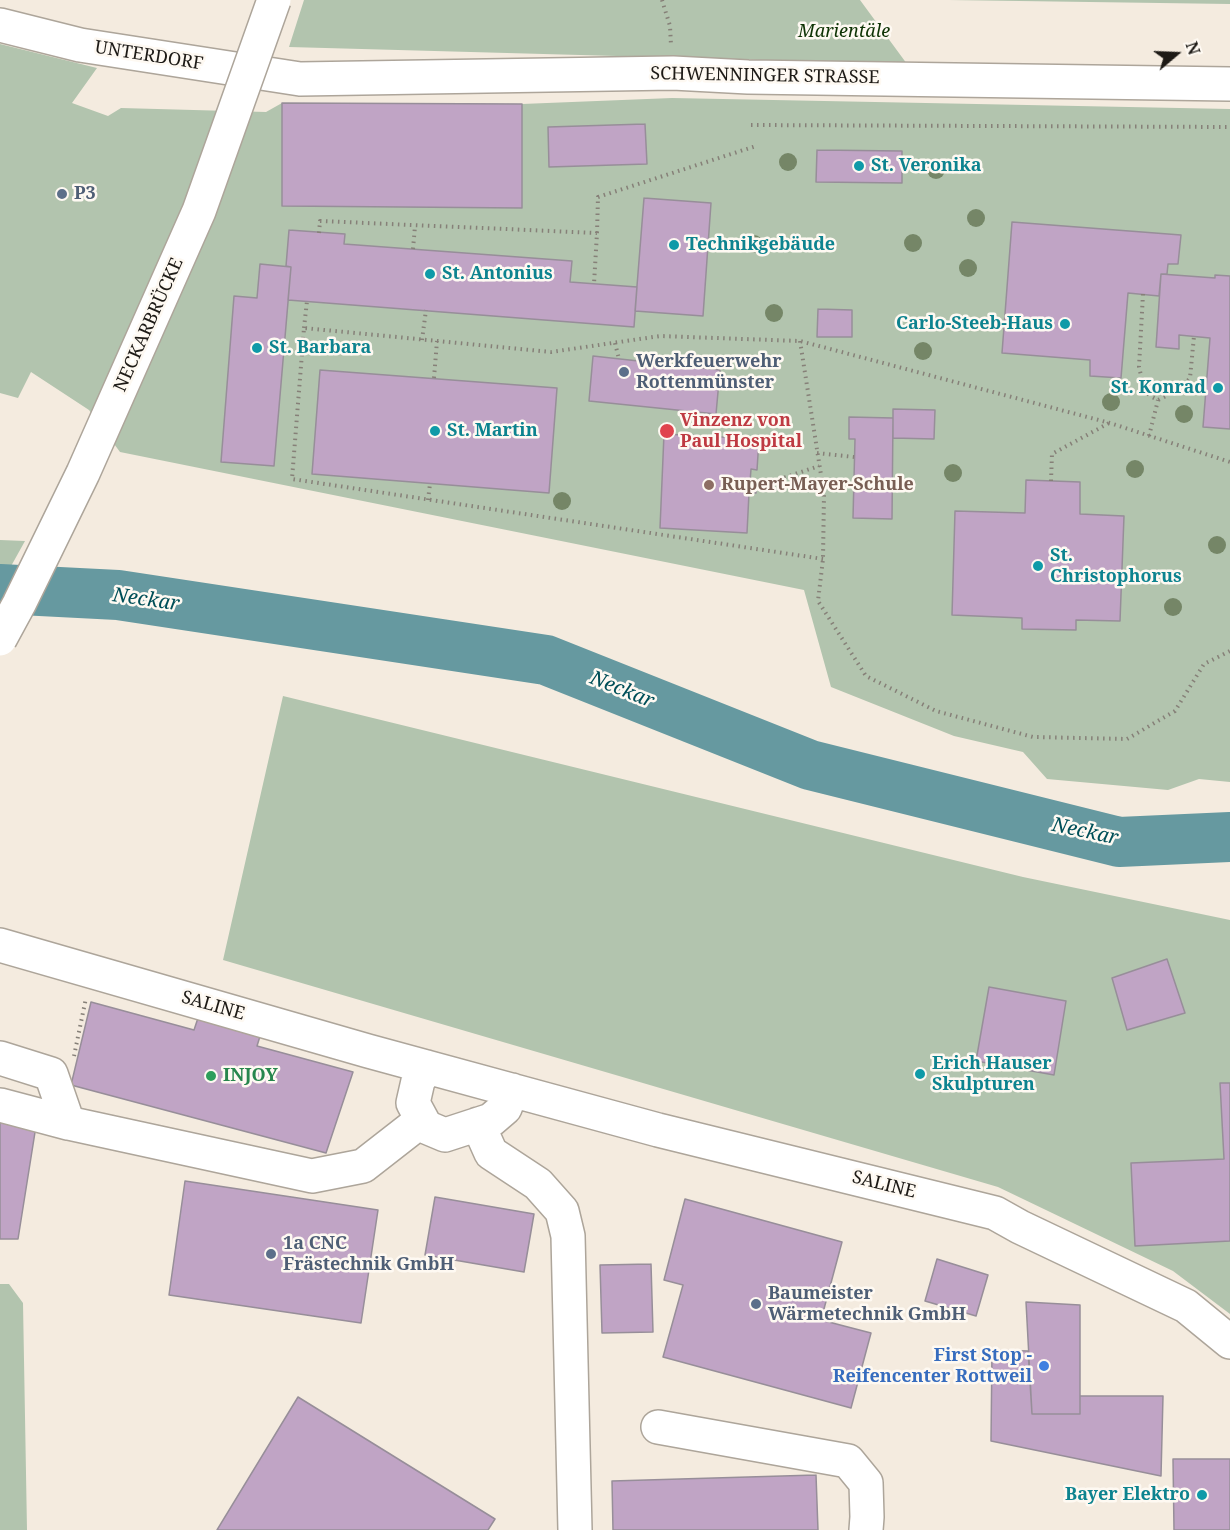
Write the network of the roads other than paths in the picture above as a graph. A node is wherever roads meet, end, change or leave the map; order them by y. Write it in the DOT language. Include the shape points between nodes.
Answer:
graph roads {
  1 [pos="274,0"];
  2 [pos="0,25"];
  3 [pos="300,79"];
  4 [pos="1230,84"];
  5 [pos="0,639"];
  6 [pos="0,945"];
  7 [pos="0,1058"];
  8 [pos="427,1067"];
  9 [pos="512,1090"];
  10 [pos="0,1105"];
  11 [pos="422,1120"];
  12 [pos="68,1123"];
  13 [pos="478,1124"];
  14 [pos="1230,1342"];
  15 [pos="658,1427"];
  16 [pos="575,1530"];
  17 [pos="867,1530"];
  1 -- 5 [label="street, NECKARBRÜCKE, bridge" via="199,212 83,472"];
  2 -- 3 [label="street, UNTERDORF" via="80,45"];
  3 -- 4 [label="street, SCHWENNINGER STRASSE" via="673,73"];
  6 -- 8 [label="street, SALINE"];
  7 -- 12 [label="street" via="51,1074"];
  8 -- 9 [label="street, SALINE"];
  8 -- 11 [label="street" via="418,1081 413,1103"];
  9 -- 13 [label="street" via="505,1108"];
  9 -- 14 [label="street, SALINE" via="995,1213 1186,1306"];
  10 -- 12 [label="street"];
  11 -- 12 [label="street" via="363,1166 312,1176"];
  11 -- 13 [label="street" via="426,1127 445,1136"];
  13 -- 16 [label="street" via="491,1153 538,1184 562,1211 568,1236"];
  15 -- 17 [label="street" via="849,1461 866,1483"];
}
